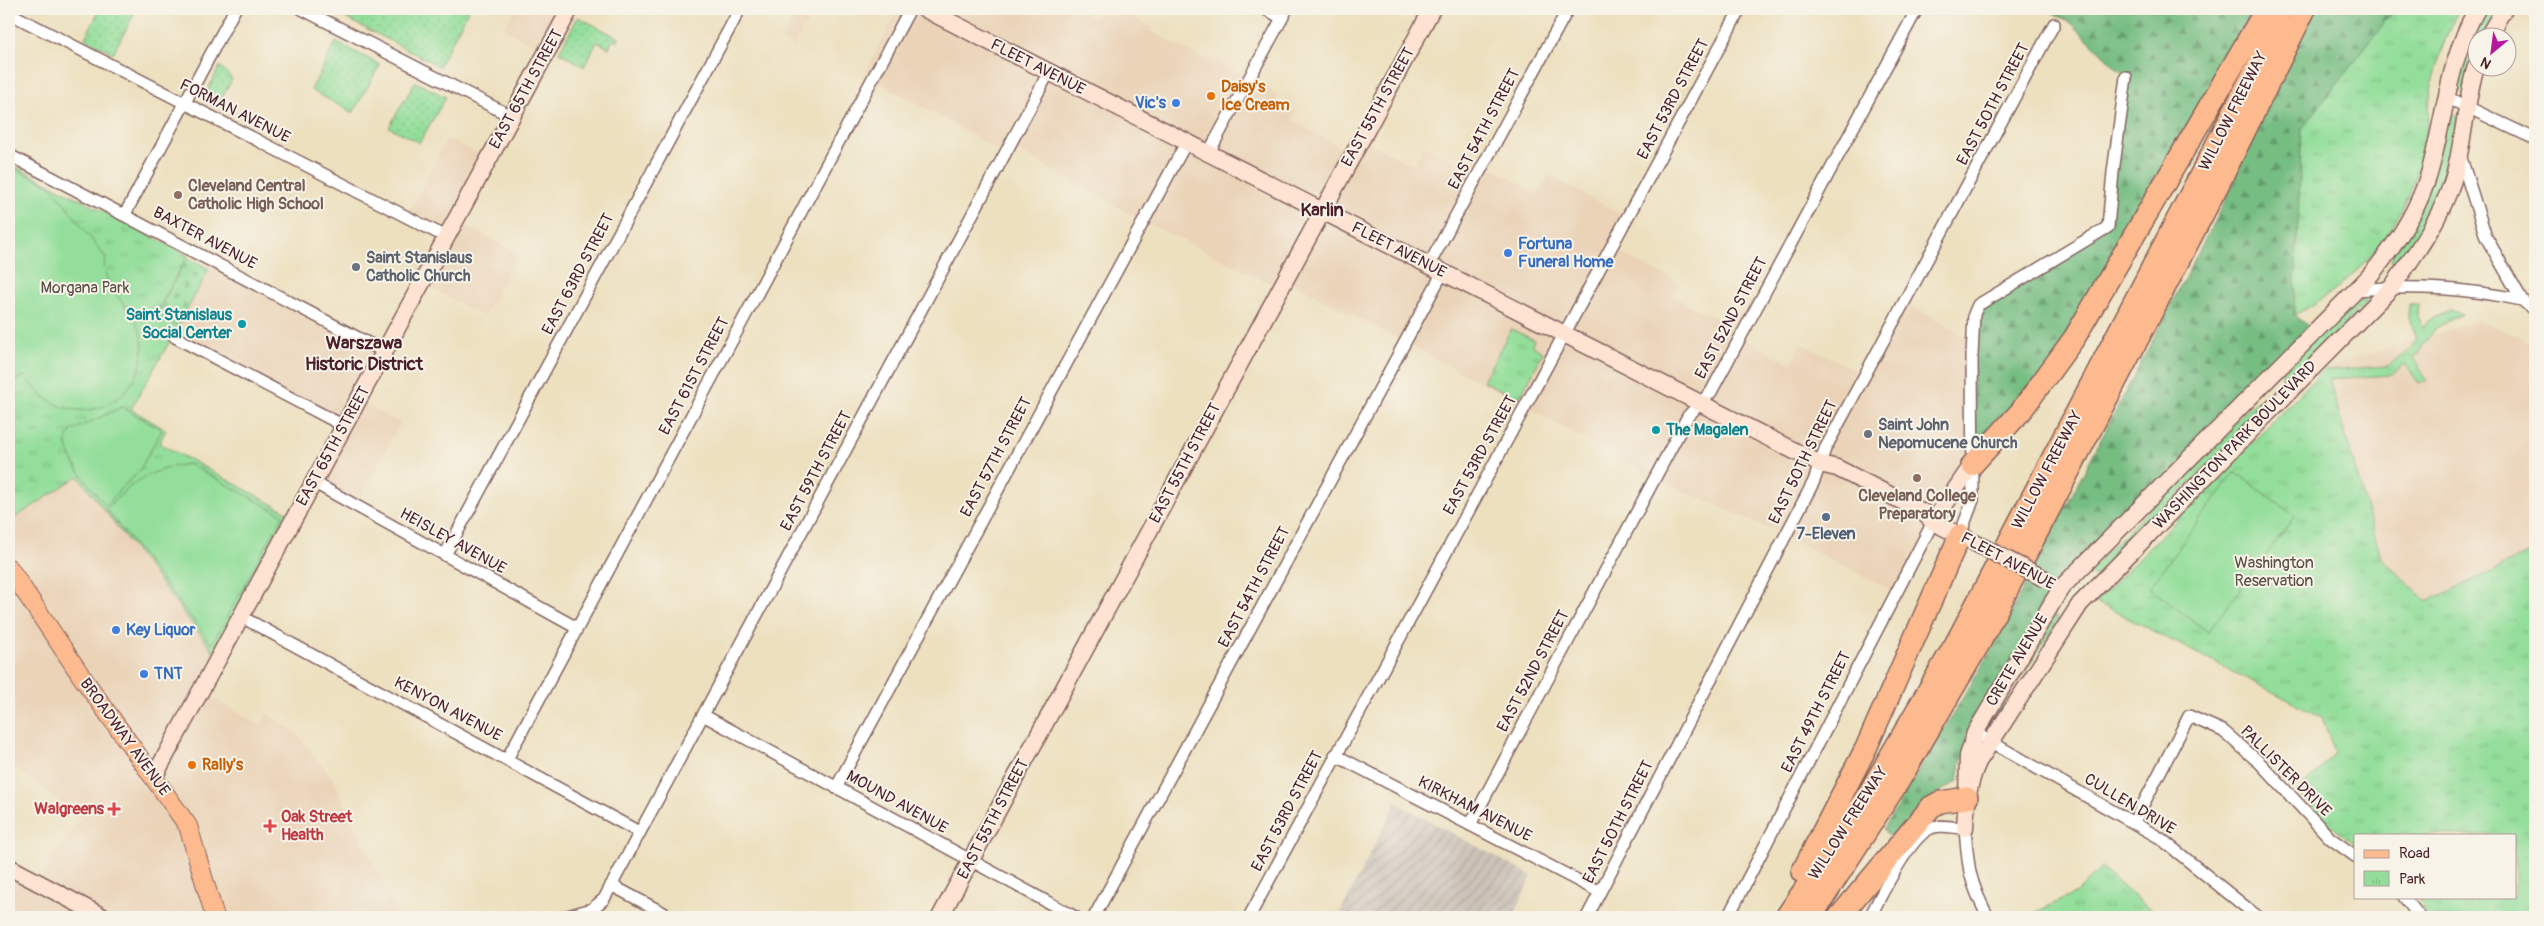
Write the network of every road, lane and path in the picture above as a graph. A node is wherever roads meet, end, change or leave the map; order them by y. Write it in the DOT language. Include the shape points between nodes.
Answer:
graph roads {
  1 [pos="236,9"];
  2 [pos="302,9"];
  3 [pos="570,9"];
  4 [pos="740,9"];
  5 [pos="910,9"];
  6 [pos="925,9"];
  7 [pos="1265,9"];
  8 [pos="1432,9"];
  9 [pos="1568,9"];
  10 [pos="1740,9"];
  11 [pos="1917,9"];
  12 [pos="2266,9"];
  13 [pos="2281,9"];
  14 [pos="2305,9"];
  15 [pos="2477,9"];
  16 [pos="2504,9"];
  17 [pos="9,13"];
  18 [pos="1285,13"];
  19 [pos="2054,24"];
  20 [pos="2493,28"];
  21 [pos="1049,72"];
  22 [pos="2126,77"];
  23 [pos="2474,78"];
  24 [pos="2446,97"];
  25 [pos="185,104"];
  26 [pos="2468,106"];
  27 [pos="511,116"];
  28 [pos="2535,139"];
  29 [pos="1186,143"];
  30 [pos="2459,153"];
  31 [pos="1208,154"];
  32 [pos="9,156"];
  33 [pos="1322,211"];
  34 [pos="125,214"];
  35 [pos="446,237"];
  36 [pos="1436,269"];
  37 [pos="2392,287"];
  38 [pos="2355,290"];
  39 [pos="2522,300"];
  40 [pos="2535,310"];
  41 [pos="1565,334"];
  42 [pos="175,337"];
  43 [pos="385,352"];
  44 [pos="1700,403"];
  45 [pos="344,426"];
  46 [pos="1820,464"];
  47 [pos="1972,465"];
  48 [pos="313,482"];
  49 [pos="1933,522"];
  50 [pos="1966,539"];
  51 [pos="445,555"];
  52 [pos="9,568"];
  53 [pos="2061,588"];
  54 [pos="2080,604"];
  55 [pos="240,616"];
  56 [pos="577,628"];
  57 [pos="703,715"];
  58 [pos="1975,733"];
  59 [pos="1990,742"];
  60 [pos="1336,755"];
  61 [pos="506,759"];
  62 [pos="154,777"];
  63 [pos="836,788"];
  64 [pos="1967,798"];
  65 [pos="2134,822"];
  66 [pos="1470,825"];
  67 [pos="1966,828"];
  68 [pos="639,832"];
  69 [pos="2354,855"];
  70 [pos="970,861"];
  71 [pos="9,868"];
  72 [pos="612,885"];
  73 [pos="1600,892"];
  74 [pos="2405,898"];
  75 [pos="83,913"];
  76 [pos="103,917"];
  77 [pos="215,917"];
  78 [pos="564,917"];
  79 [pos="671,917"];
  80 [pos="940,917"];
  81 [pos="1076,917"];
  82 [pos="1094,917"];
  83 [pos="1249,917"];
  84 [pos="1587,917"];
  85 [pos="1728,917"];
  86 [pos="1778,917"];
  87 [pos="1786,917"];
  88 [pos="1811,917"];
  89 [pos="1839,917"];
  90 [pos="1870,917"];
  91 [pos="1988,917"];
  92 [pos="2258,917"];
  93 [pos="2420,917"];
  1 -- 25 [label="street"];
  2 -- 27 [label="street"];
  3 -- 27 [label="street, EAST 65TH STREET"];
  4 -- 51 [label="street, EAST 63RD STREET"];
  5 -- 56 [label="street, EAST 61ST STREET"];
  6 -- 21 [label="street, FLEET AVENUE"];
  7 -- 18 [label="street"];
  8 -- 33 [label="street, EAST 55TH STREET"];
  9 -- 36 [label="street, EAST 54TH STREET"];
  10 -- 41 [label="street, EAST 53RD STREET"];
  11 -- 44 [label="street, EAST 52ND STREET" via="1711,392"];
  12 -- 47 [label="highway" via="2075,337 2021,411"];
  13 -- 87 [label="highway, WILLOW FREEWAY" via="2255,69 1957,641 1869,793"];
  14 -- 88 [label="highway, WILLOW FREEWAY" via="2219,183 1979,644 1900,779"];
  15 -- 24 [label="street, WASHINGTON PARK BOULEVARD" via="2456,54"];
  16 -- 20 [label="street"];
  17 -- 25 [label="street, FORMAN AVENUE"];
  18 -- 31 [label="street"];
  19 -- 46 [label="street, EAST 50TH STREET" via="1825,449"];
  21 -- 29 [label="street, FLEET AVENUE"];
  21 -- 57 [label="street, EAST 59TH STREET"];
  22 -- 47 [label="street" via="2108,227 1978,305 1974,314"];
  23 -- 26 [label="street, WASHINGTON PARK BOULEVARD"];
  24 -- 26 [label="street"];
  24 -- 38 [label="street, WASHINGTON PARK BOULEVARD" via="2434,156 2419,201 2378,266"];
  25 -- 34 [label="street"];
  25 -- 35 [label="street, FORMAN AVENUE"];
  26 -- 28 [label="street"];
  26 -- 30 [label="street, WASHINGTON PARK BOULEVARD"];
  27 -- 35 [label="street, EAST 65TH STREET"];
  29 -- 31 [label="street, FLEET AVENUE"];
  29 -- 63 [label="street, EAST 57TH STREET"];
  30 -- 37 [label="street, WASHINGTON PARK BOULEVARD" via="2453,180 2432,227"];
  30 -- 39 [label="street, WASHINGTON PARK BOULEVARD" via="2486,237"];
  31 -- 33 [label="street, FLEET AVENUE"];
  32 -- 34 [label="street, BAXTER AVENUE"];
  33 -- 36 [label="street, FLEET AVENUE"];
  33 -- 70 [label="street, EAST 55TH STREET"];
  34 -- 43 [label="street, BAXTER AVENUE"];
  35 -- 43 [label="street, EAST 65TH STREET"];
  36 -- 41 [label="street, FLEET AVENUE"];
  36 -- 82 [label="street, EAST 54TH STREET"];
  37 -- 38 [label="street, WASHINGTON PARK BOULEVARD"];
  37 -- 39 [label="street, WASHINGTON PARK BOULEVARD" via="2431,286"];
  37 -- 54 [label="street, WASHINGTON PARK BOULEVARD"];
  38 -- 53 [label="street, WASHINGTON PARK BOULEVARD"];
  39 -- 40 [label="street, WASHINGTON PARK BOULEVARD"];
  41 -- 44 [label="street, FLEET AVENUE"];
  41 -- 60 [label="street, EAST 53RD STREET"];
  42 -- 45 [label="street"];
  43 -- 45 [label="street, EAST 65TH STREET"];
  44 -- 46 [label="street, FLEET AVENUE"];
  44 -- 66 [label="street, EAST 52ND STREET" via="1688,416"];
  45 -- 48 [label="street, EAST 65TH STREET"];
  46 -- 49 [label="street, FLEET AVENUE" via="1833,476 1919,520"];
  46 -- 73 [label="street, EAST 50TH STREET"];
  47 -- 49 [label="street"];
  47 -- 50 [label="street" via="1973,500"];
  48 -- 51 [label="street, HEISLEY AVENUE"];
  48 -- 55 [label="street, EAST 65TH STREET"];
  49 -- 50 [label="street, FLEET AVENUE"];
  49 -- 85 [label="street, EAST 49TH STREET"];
  50 -- 53 [label="street, FLEET AVENUE, bridge"];
  50 -- 86 [label="highway" via="1866,748"];
  51 -- 56 [label="street, HEISLEY AVENUE"];
  52 -- 62 [label="main road, BROADWAY AVENUE"];
  53 -- 54 [label="street, FLEET AVENUE"];
  53 -- 58 [label="street, CRETE AVENUE"];
  54 -- 59 [label="street, CRETE AVENUE"];
  55 -- 61 [label="street, KENYON AVENUE"];
  55 -- 62 [label="street, EAST 65TH STREET"];
  56 -- 61 [label="street, EAST 61ST STREET"];
  57 -- 63 [label="street, MOUND AVENUE"];
  57 -- 68 [label="street, EAST 59TH STREET"];
  58 -- 59 [label="street, CULLEN DRIVE"];
  58 -- 64 [label="street, CRETE AVENUE" via="1968,756"];
  59 -- 64 [label="street, CRETE AVENUE" via="1971,777"];
  59 -- 65 [label="street, CULLEN DRIVE"];
  60 -- 66 [label="street, KIRKHAM AVENUE"];
  60 -- 83 [label="street, EAST 53RD STREET"];
  61 -- 68 [label="street, KENYON AVENUE"];
  62 -- 77 [label="main road, BROADWAY AVENUE" via="188,826"];
  63 -- 70 [label="street, MOUND AVENUE"];
  64 -- 67 [label="street"];
  64 -- 89 [label="highway" via="1940,802 1931,807"];
  65 -- 69 [label="street, PALLISTER DRIVE" via="2189,716 2223,731 2260,763 2330,838"];
  65 -- 92 [label="street, CULLEN DRIVE" via="2160,838"];
  66 -- 73 [label="street, KIRKHAM AVENUE"];
  67 -- 90 [label="street" via="1928,829 1897,865"];
  67 -- 91 [label="street" via="1968,871 1973,889"];
  68 -- 72 [label="street, EAST 59TH STREET"];
  70 -- 80 [label="street, EAST 55TH STREET"];
  70 -- 81 [label="street, MOUND AVENUE"];
  71 -- 75 [label="street"];
  72 -- 78 [label="street, EAST 59TH STREET" via="604,899 592,909"];
  72 -- 79 [label="street"];
  73 -- 84 [label="street, EAST 50TH STREET"];
  74 -- 93 [label="street"];
  75 -- 76 [label="street"];
}
